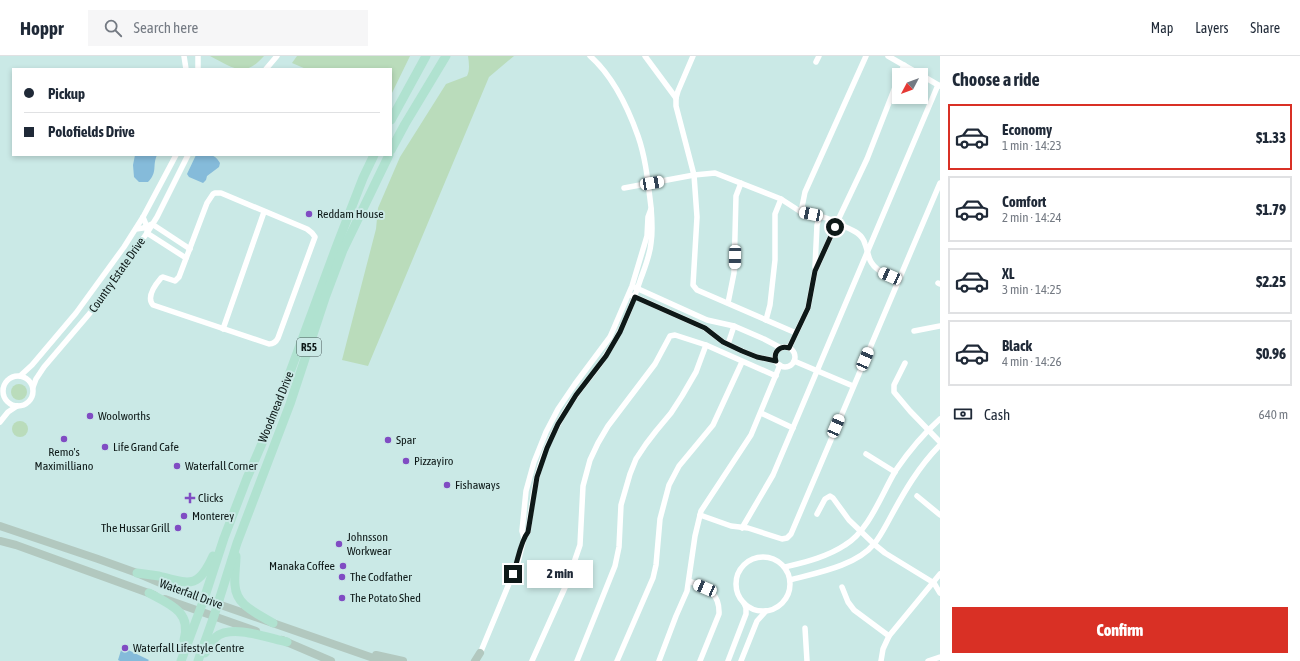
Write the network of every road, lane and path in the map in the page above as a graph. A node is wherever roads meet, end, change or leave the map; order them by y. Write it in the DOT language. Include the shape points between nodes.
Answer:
graph roads {
  1 [pos="184,56"];
  2 [pos="198,56"];
  3 [pos="277,56"];
  4 [pos="426,56"];
  5 [pos="446,56"];
  6 [pos="590,56"];
  7 [pos="645,56"];
  8 [pos="693,56"];
  9 [pos="866,56"];
  10 [pos="888,56"];
  11 [pos="650,59"];
  12 [pos="904,65"];
  13 [pos="186,68"];
  14 [pos="198,68"];
  15 [pos="267,68"];
  16 [pos="903,68"];
  17 [pos="909,68"];
  18 [pos="928,79"];
  19 [pos="939,86"];
  20 [pos="892,94"];
  21 [pos="676,98"];
  22 [pos="392,118"];
  23 [pos="392,148"];
  24 [pos="175,156"];
  25 [pos="188,156"];
  26 [pos="374,156"];
  27 [pos="389,156"];
  28 [pos="694,175"];
  29 [pos="940,182"];
  30 [pos="741,183"];
  31 [pos="624,188"];
  32 [pos="781,199"];
  33 [pos="264,212"];
  34 [pos="802,212"];
  35 [pos="820,216"];
  36 [pos="143,217"];
  37 [pos="839,218"];
  38 [pos="832,220"];
  39 [pos="841,226"];
  40 [pos="835,227"];
  41 [pos="149,228"];
  42 [pos="136,229"];
  43 [pos="190,249"];
  44 [pos="867,250"];
  45 [pos="186,258"];
  46 [pos="815,271"];
  47 [pos="898,280"];
  48 [pos="635,287"];
  49 [pos="632,295"];
  50 [pos="728,303"];
  51 [pos="707,320"];
  52 [pos="766,320"];
  53 [pos="734,326"];
  54 [pos="940,326"];
  55 [pos="705,328"];
  56 [pos="223,329"];
  57 [pos="914,331"];
  58 [pos="796,333"];
  59 [pos="728,344"];
  60 [pos="706,345"];
  61 [pos="781,348"];
  62 [pos="789,348"];
  63 [pos="794,361"];
  64 [pos="742,362"];
  65 [pos="778,363"];
  66 [pos="905,363"];
  67 [pos="817,370"];
  68 [pos="20,376"];
  69 [pos="776,376"];
  70 [pos="853,386"];
  71 [pos="33,387"];
  72 [pos="4,394"];
  73 [pos="0,401"];
  74 [pos="18,406"];
  75 [pos="761,413"];
  76 [pos="940,419"];
  77 [pos="0,422"];
  78 [pos="793,428"];
  79 [pos="928,430"];
  80 [pos="940,443"];
  81 [pos="866,454"];
  82 [pos="895,472"];
  83 [pos="917,496"];
  84 [pos="817,514"];
  85 [pos="700,515"];
  86 [pos="940,515"];
  87 [pos="0,526"];
  88 [pos="742,528"];
  89 [pos="861,532"];
  90 [pos="224,538"];
  91 [pos="0,541"];
  92 [pos="237,543"];
  93 [pos="874,544"];
  94 [pos="785,567"];
  95 [pos="137,573"];
  96 [pos="940,574"];
  97 [pos="790,580"];
  98 [pos="689,581"];
  99 [pos="934,582"];
  100 [pos="842,588"];
  101 [pos="149,593"];
  102 [pos="940,593"];
  103 [pos="204,599"];
  104 [pos="218,603"];
  105 [pos="744,603"];
  106 [pos="200,611"];
  107 [pos="766,611"];
  108 [pos="214,616"];
  109 [pos="273,623"];
  110 [pos="805,628"];
  111 [pos="889,636"];
  112 [pos="287,642"];
  113 [pos="366,656"];
  114 [pos="940,657"];
  115 [pos="477,658"];
  116 [pos="180,661"];
  117 [pos="199,661"];
  118 [pos="331,661"];
  119 [pos="382,661"];
  120 [pos="403,661"];
  121 [pos="532,661"];
  122 [pos="577,661"];
  123 [pos="617,661"];
  124 [pos="659,661"];
  125 [pos="700,661"];
  126 [pos="728,661"];
  127 [pos="741,661"];
  128 [pos="807,661"];
  129 [pos="881,661"];
  130 [pos="928,661"];
  1 -- 13 [label="street"];
  2 -- 14 [label="street"];
  3 -- 15 [label="street"];
  4 -- 22 [label="main road"];
  5 -- 23 [label="main road"];
  6 -- 48 [label="street" via="614,86 631,117 647,168 652,218 651,245 646,267"];
  7 -- 11 [label="street"];
  8 -- 21 [label="street"];
  9 -- 34 [label="street" via="804,192"];
  10 -- 12 [label="street"];
  11 -- 21 [label="street"];
  12 -- 16 [label="street"];
  12 -- 17 [label="street"];
  18 -- 19 [label="street"];
  19 -- 44 [label="street"];
  20 -- 37 [label="street" via="867,159"];
  21 -- 28 [label="street"];
  24 -- 36 [label="street, Country Estate Drive"];
  25 -- 41 [label="street, Country Estate Drive"];
  26 -- 90 [label="main road, Woodmead Drive / R55"];
  27 -- 92 [label="main road, Woodmead Drive / R55" via="343,250 290,404"];
  28 -- 30 [label="street" via="715,173"];
  28 -- 31 [label="street"];
  28 -- 50 [label="street" via="697,218 693,285 697,290"];
  29 -- 47 [label="street"];
  30 -- 32 [label="street"];
  30 -- 50 [label="street" via="736,196 734,273"];
  32 -- 34 [label="street"];
  32 -- 52 [label="street" via="775,214 775,260"];
  33 -- 43 [label="street" via="221,193 213,194 207,203"];
  33 -- 56 [label="street"];
  33 -- 56 [label="street" via="307,229 315,239 277,341 269,344"];
  34 -- 35 [label="street"];
  35 -- 38 [label="street"];
  35 -- 46 [label="street" via="817,225"];
  36 -- 41 [label="street"];
  36 -- 42 [label="street, Country Estate Drive"];
  37 -- 38 [label="street"];
  37 -- 39 [label="street"];
  38 -- 40 [label="street"];
  39 -- 40 [label="street"];
  39 -- 44 [label="street" via="860,235"];
  40 -- 46 [label="street"];
  41 -- 42 [label="street"];
  41 -- 43 [label="street"];
  41 -- 45 [label="street"];
  41 -- 71 [label="street, Country Estate Drive" via="90,313 44,367"];
  42 -- 68 [label="street, Country Estate Drive" via="76,313"];
  43 -- 45 [label="street"];
  44 -- 47 [label="street" via="876,268"];
  44 -- 67 [label="street"];
  45 -- 56 [label="street" via="177,280 163,277 159,280 150,297 151,304"];
  46 -- 58 [label="street" via="808,308"];
  47 -- 70 [label="street"];
  48 -- 49 [label="street"];
  48 -- 51 [label="street"];
  49 -- 55 [label="street"];
  49 -- 115 [label="street" via="620,332 606,356 576,395 547,448 537,477 528,532 516,568"];
  50 -- 52 [label="street"];
  51 -- 53 [label="street"];
  51 -- 55 [label="street"];
  52 -- 58 [label="street"];
  53 -- 59 [label="street"];
  53 -- 61 [label="street"];
  54 -- 57 [label="street"];
  55 -- 59 [label="street"];
  58 -- 62 [label="street"];
  59 -- 65 [label="street"];
  60 -- 64 [label="street"];
  60 -- 121 [label="street" via="675,335 670,336 656,364 598,443 583,486 580,545"];
  60 -- 122 [label="street" via="696,372 671,414 636,459 620,505 619,547 615,566"];
  61 -- 62 [label="street"];
  61 -- 65 [label="street" via="775,355"];
  62 -- 63 [label="street" via="794,354"];
  63 -- 65 [label="street" via="786,366"];
  63 -- 67 [label="street"];
  64 -- 69 [label="street"];
  64 -- 123 [label="street" via="713,425 679,466 669,485 660,519 656,566"];
  65 -- 69 [label="street"];
  66 -- 79 [label="street" via="894,385 894,392"];
  67 -- 70 [label="street"];
  67 -- 78 [label="street"];
  68 -- 71 [label="street" via="28,379"];
  68 -- 72 [label="street" via="7,381"];
  69 -- 75 [label="street"];
  70 -- 88 [label="street" via="791,534 782,539"];
  71 -- 74 [label="street" via="30,401"];
  72 -- 73 [label="street"];
  72 -- 74 [label="street" via="9,402"];
  74 -- 77 [label="street" via="8,412"];
  75 -- 78 [label="street"];
  75 -- 85 [label="street" via="745,444"];
  76 -- 79 [label="street"];
  78 -- 88 [label="street" via="773,475"];
  79 -- 80 [label="street"];
  79 -- 82 [label="street"];
  80 -- 93 [label="street" via="912,481"];
  81 -- 82 [label="street"];
  82 -- 89 [label="street"];
  83 -- 86 [label="street"];
  84 -- 89 [label="street" via="825,499 830,496"];
  85 -- 88 [label="street"];
  85 -- 98 [label="street"];
  87 -- 95 [label="main road, Waterfall Drive"];
  89 -- 93 [label="street"];
  89 -- 94 [label="street" via="846,545 811,560"];
  90 -- 95 [label="main road" via="204,574 193,582"];
  90 -- 103 [label="main road, Woodmead Drive / R55"];
  91 -- 101 [label="main road, Waterfall Drive"];
  92 -- 104 [label="main road, Woodmead Drive / R55"];
  92 -- 109 [label="main road" via="234,579 237,595 244,605"];
  93 -- 97 [label="street" via="852,560"];
  93 -- 99 [label="street"];
  94 -- 97 [label="street"];
  94 -- 105 [label="street" via="772,558 765,557 757,557 744,565 739,571 736,586"];
  95 -- 103 [label="main road, Waterfall Drive"];
  96 -- 99 [label="street"];
  97 -- 107 [label="street" via="786,598 778,607"];
  98 -- 124 [label="street"];
  98 -- 125 [label="street" via="711,591 716,596 720,608"];
  99 -- 102 [label="street"];
  99 -- 111 [label="street"];
  100 -- 111 [label="street" via="854,610"];
  101 -- 106 [label="main road, Waterfall Drive"];
  101 -- 116 [label="main road" via="174,607 185,620 186,635"];
  103 -- 104 [label="main road, Waterfall Drive"];
  103 -- 106 [label="main road, Woodmead Drive / R55"];
  104 -- 108 [label="main road, Woodmead Drive / R55"];
  104 -- 109 [label="main road, Waterfall Drive"];
  105 -- 107 [label="street" via="753,609"];
  105 -- 126 [label="street" via="746,614"];
  106 -- 108 [label="main road, Waterfall Drive"];
  106 -- 116 [label="main road, Woodmead Drive / R55"];
  107 -- 127 [label="street" via="756,621"];
  108 -- 112 [label="main road, Waterfall Drive"];
  108 -- 117 [label="main road, Woodmead Drive / R55"];
  109 -- 113 [label="main road, Waterfall Drive"];
  110 -- 128 [label="street"];
  111 -- 129 [label="street"];
  112 -- 117 [label="main road" via="244,632 227,632 214,640"];
  112 -- 118 [label="main road, Waterfall Drive"];
  113 -- 119 [label="main road, Waterfall Drive"];
  113 -- 120 [label="main road" via="372,654"];
  114 -- 130 [label="street"];
}
